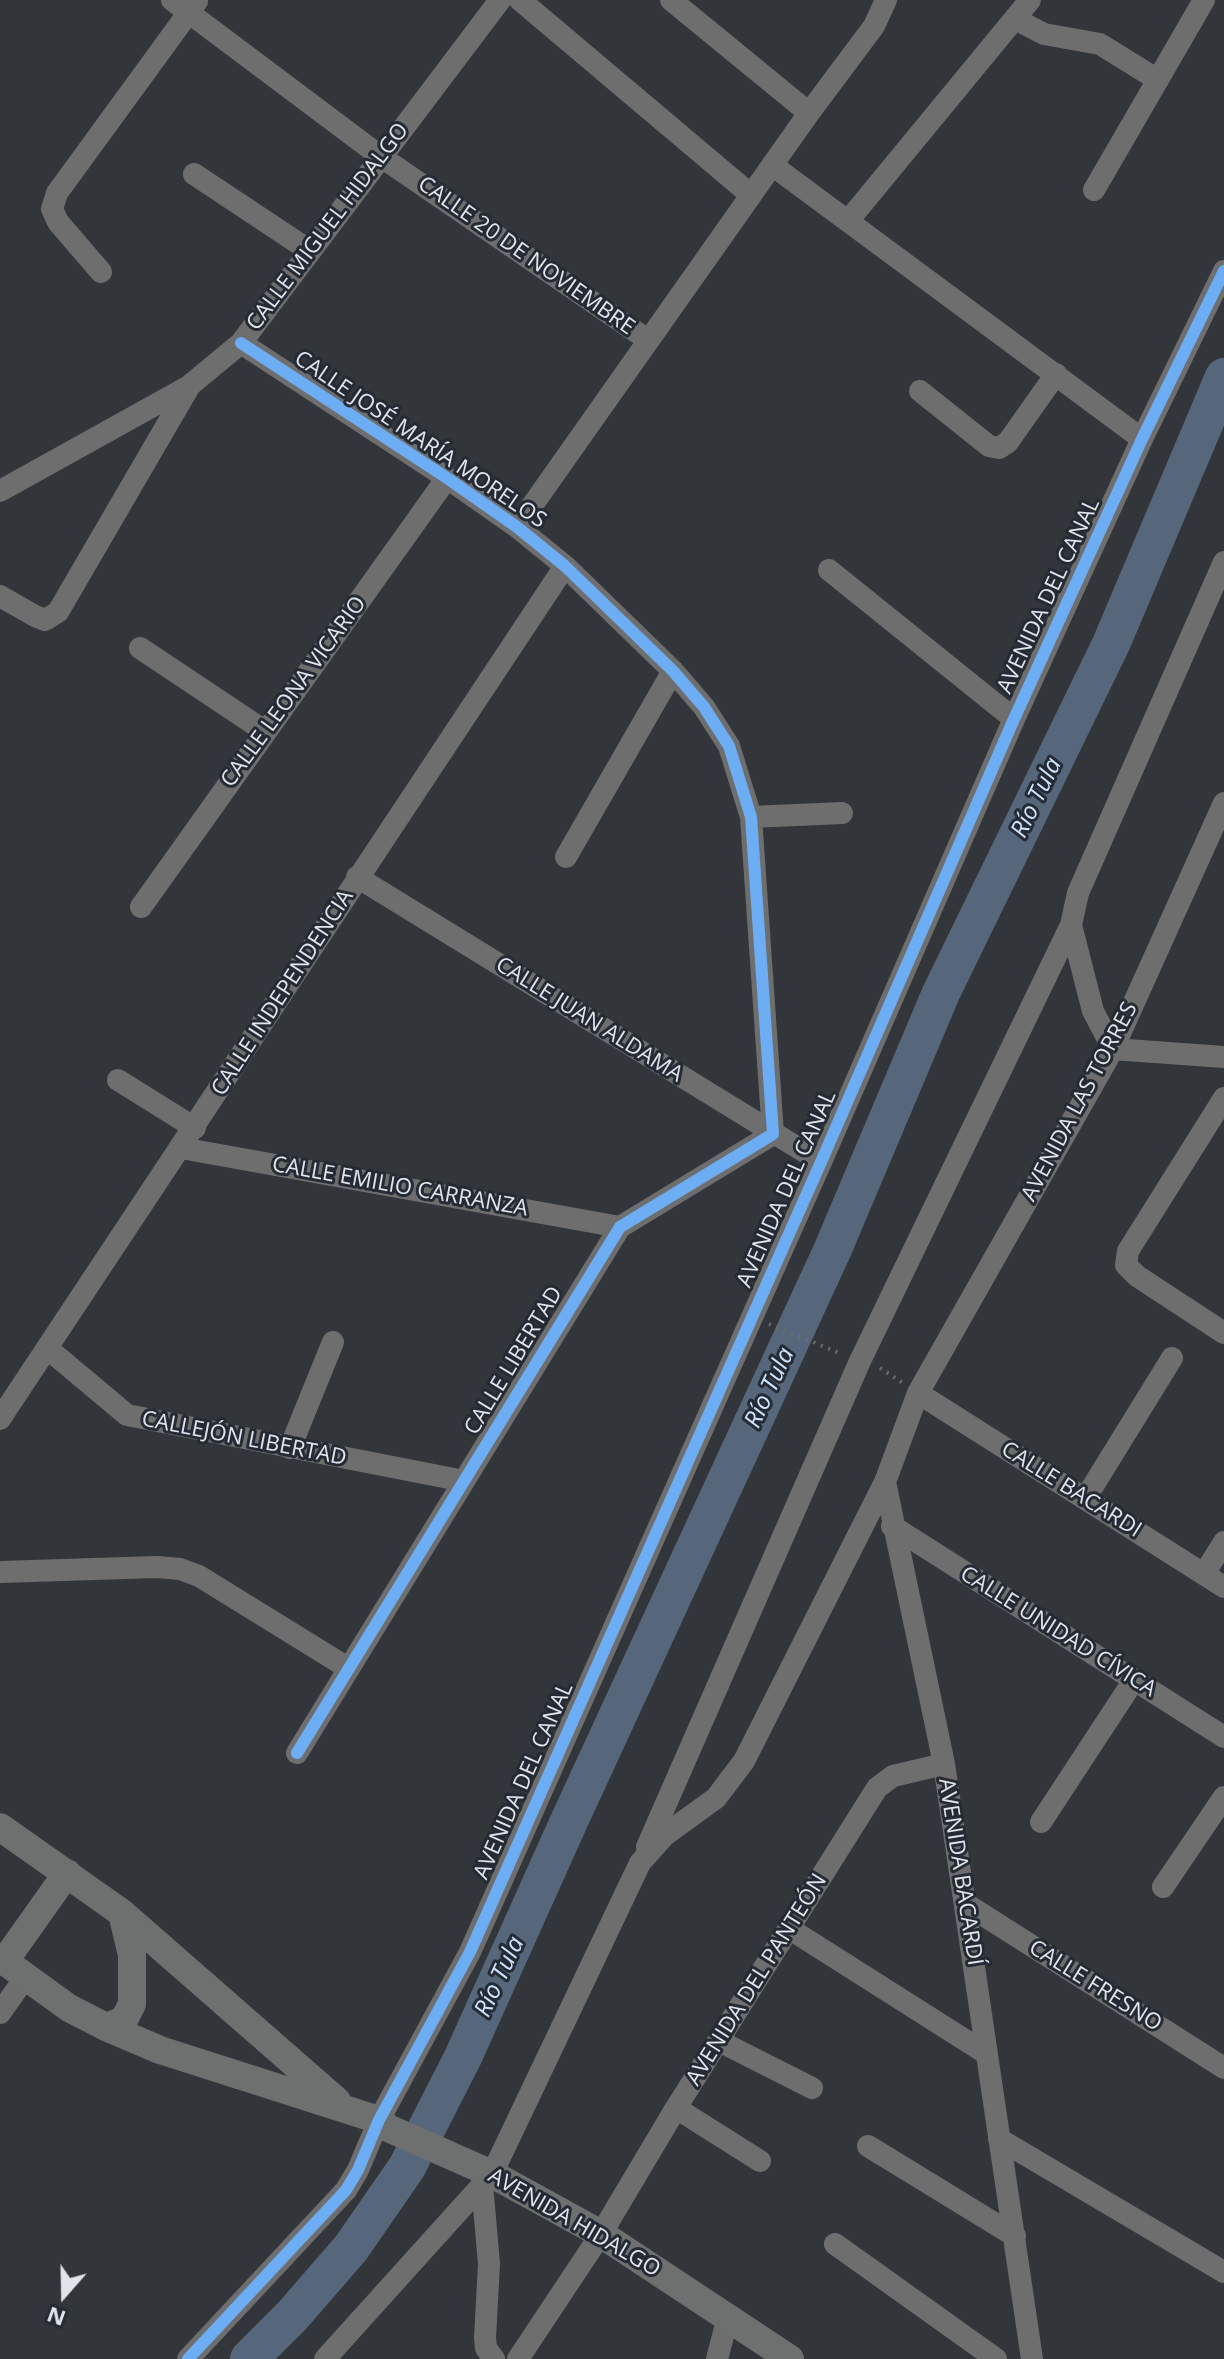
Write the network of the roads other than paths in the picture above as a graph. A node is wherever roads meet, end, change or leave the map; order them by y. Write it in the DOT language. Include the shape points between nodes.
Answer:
graph roads {
  1 [pos="500,0"];
  2 [pos="520,0"];
  3 [pos="671,0"];
  4 [pos="886,0"];
  5 [pos="1030,0"];
  6 [pos="1204,0"];
  7 [pos="186,4"];
  8 [pos="1015,19"];
  9 [pos="1158,80"];
  10 [pos="809,113"];
  11 [pos="380,156"];
  12 [pos="772,165"];
  13 [pos="194,174"];
  14 [pos="1094,190"];
  15 [pos="751,195"];
  16 [pos="848,221"];
  17 [pos="310,251"];
  18 [pos="1224,271"];
  19 [pos="101,272"];
  20 [pos="648,340"];
  21 [pos="241,343"];
  22 [pos="1056,374"];
  23 [pos="189,386"];
  24 [pos="920,391"];
  25 [pos="1142,439"];
  26 [pos="447,478"];
  27 [pos="0,491"];
  28 [pos="517,527"];
  29 [pos="1224,562"];
  30 [pos="565,566"];
  31 [pos="829,570"];
  32 [pos="0,596"];
  33 [pos="140,648"];
  34 [pos="673,671"];
  35 [pos="1014,719"];
  36 [pos="266,732"];
  37 [pos="1224,803"];
  38 [pos="842,813"];
  39 [pos="751,817"];
  40 [pos="566,857"];
  41 [pos="357,877"];
  42 [pos="141,907"];
  43 [pos="1071,925"];
  44 [pos="1113,1049"];
  45 [pos="1224,1057"];
  46 [pos="118,1080"];
  47 [pos="1221,1108"];
  48 [pos="195,1128"];
  49 [pos="773,1134"];
  50 [pos="181,1148"];
  51 [pos="821,1162"];
  52 [pos="620,1227"];
  53 [pos="1224,1333"];
  54 [pos="333,1342"];
  55 [pos="47,1348"];
  56 [pos="1172,1358"];
  57 [pos="918,1393"];
  58 [pos="0,1419"];
  59 [pos="290,1448"];
  60 [pos="464,1481"];
  61 [pos="885,1482"];
  62 [pos="1085,1499"];
  63 [pos="892,1526"];
  64 [pos="1224,1542"];
  65 [pos="0,1572"];
  66 [pos="1204,1574"];
  67 [pos="1224,1587"];
  68 [pos="348,1668"];
  69 [pos="1134,1680"];
  70 [pos="1224,1737"];
  71 [pos="297,1753"];
  72 [pos="944,1764"];
  73 [pos="1224,1797"];
  74 [pos="1041,1822"];
  75 [pos="0,1827"];
  76 [pos="640,1863"];
  77 [pos="67,1873"];
  78 [pos="1163,1887"];
  79 [pos="966,1904"];
  80 [pos="122,1913"];
  81 [pos="790,1929"];
  82 [pos="10,1966"];
  83 [pos="0,2013"];
  84 [pos="106,2027"];
  85 [pos="719,2041"];
  86 [pos="987,2054"];
  87 [pos="1224,2068"];
  88 [pos="812,2088"];
  89 [pos="676,2108"];
  90 [pos="347,2110"];
  91 [pos="384,2124"];
  92 [pos="999,2139"];
  93 [pos="868,2146"];
  94 [pos="760,2161"];
  95 [pos="481,2173"];
  96 [pos="601,2234"];
  97 [pos="1015,2236"];
  98 [pos="835,2244"];
  99 [pos="1224,2272"];
  100 [pos="728,2317"];
  101 [pos="188,2359"];
  102 [pos="325,2359"];
  103 [pos="494,2359"];
  104 [pos="518,2359"];
  105 [pos="717,2359"];
  106 [pos="790,2359"];
  107 [pos="996,2359"];
  108 [pos="1032,2359"];
  1 -- 11 [label="street, CALLE MIGUEL HIDALGO"];
  2 -- 15 [label="street"];
  3 -- 10 [label="street"];
  4 -- 10 [label="street" via="874,26"];
  5 -- 8 [label="street"];
  6 -- 9 [label="street"];
  7 -- 11 [label="street, CALLE 20 DE NOVIEMBRE"];
  7 -- 19 [label="street" via="57,193 52,209 58,222"];
  8 -- 9 [label="street" via="1044,34 1112,49"];
  8 -- 16 [label="street"];
  9 -- 14 [label="street"];
  10 -- 12 [label="street"];
  11 -- 17 [label="street, CALLE MIGUEL HIDALGO"];
  11 -- 20 [label="street, CALLE 20 DE NOVIEMBRE"];
  12 -- 15 [label="street"];
  12 -- 16 [label="street"];
  13 -- 17 [label="street"];
  15 -- 20 [label="street"];
  16 -- 22 [label="street"];
  17 -- 21 [label="street, CALLE MIGUEL HIDALGO"];
  18 -- 25 [label="street, AVENIDA DEL CANAL"];
  20 -- 28 [label="street"];
  21 -- 23 [label="street, CALLE MIGUEL HIDALGO"];
  21 -- 26 [label="street, CALLE JOSÉ MARÍA MORELOS"];
  22 -- 24 [label="street" via="999,448 989,446"];
  22 -- 25 [label="street"];
  23 -- 27 [label="street, CALLE MIGUEL HIDALGO"];
  23 -- 32 [label="street" via="58,612 45,620"];
  25 -- 35 [label="street, AVENIDA DEL CANAL"];
  26 -- 28 [label="street, CALLE JOSÉ MARÍA MORELOS"];
  26 -- 36 [label="street, CALLE LEONA VICARIO"];
  28 -- 30 [label="street, CALLE JOSÉ MARÍA MORELOS"];
  29 -- 43 [label="street" via="1078,893"];
  30 -- 34 [label="street, CALLE JOSÉ MARÍA MORELOS"];
  30 -- 41 [label="street, CALLE INDEPENDENCIA"];
  31 -- 35 [label="street"];
  33 -- 36 [label="street"];
  34 -- 39 [label="street, CALLE JOSÉ MARÍA MORELOS" via="729,746"];
  34 -- 40 [label="street"];
  35 -- 51 [label="street, AVENIDA DEL CANAL"];
  36 -- 42 [label="street, CALLE LEONA VICARIO"];
  37 -- 44 [label="street, AVENIDA LAS TORRES"];
  38 -- 39 [label="street"];
  39 -- 49 [label="street, CALLE JOSÉ MARÍA MORELOS"];
  41 -- 48 [label="street, CALLE INDEPENDENCIA"];
  41 -- 49 [label="street, CALLE JUAN ALDAMA"];
  43 -- 44 [label="street" via="1093,1011"];
  43 -- 76 [label="street" via="860,1361"];
  44 -- 45 [label="street"];
  44 -- 57 [label="street, AVENIDA LAS TORRES"];
  46 -- 48 [label="street"];
  47 -- 53 [label="street" via="1128,1251 1126,1265"];
  48 -- 50 [label="street, CALLE INDEPENDENCIA"];
  49 -- 51 [label="street, CALLE JUAN ALDAMA"];
  49 -- 52 [label="street, CALLE LIBERTAD"];
  50 -- 52 [label="street, CALLE EMILIO CARRANZA"];
  50 -- 55 [label="street, CALLE INDEPENDENCIA"];
  51 -- 91 [label="street, AVENIDA DEL CANAL" via="470,1952"];
  52 -- 60 [label="street, CALLE LIBERTAD"];
  54 -- 59 [label="street"];
  55 -- 58 [label="street, CALLE INDEPENDENCIA"];
  55 -- 59 [label="street, CALLEJÓN LIBERTAD" via="127,1415"];
  56 -- 62 [label="street"];
  57 -- 61 [label="street, AVENIDA BACARDÍ"];
  57 -- 62 [label="street, CALLE BACARDI"];
  59 -- 60 [label="street, CALLEJÓN LIBERTAD"];
  60 -- 68 [label="street, CALLE LIBERTAD"];
  61 -- 63 [label="street, AVENIDA BACARDÍ"];
  61 -- 76 [label="street" via="744,1761 716,1798 665,1835"];
  62 -- 66 [label="street, CALLE BACARDI"];
  63 -- 69 [label="street, CALLE UNIDAD CÍVICA"];
  63 -- 72 [label="street, AVENIDA BACARDÍ"];
  64 -- 66 [label="street"];
  65 -- 68 [label="street" via="180,1569"];
  66 -- 67 [label="street, CALLE BACARDI"];
  68 -- 71 [label="street, CALLE LIBERTAD"];
  69 -- 70 [label="street, CALLE UNIDAD CÍVICA"];
  69 -- 74 [label="street"];
  72 -- 79 [label="street, AVENIDA BACARDÍ"];
  72 -- 81 [label="street, AVENIDA DEL PANTEÓN" via="893,1776 877,1788"];
  73 -- 78 [label="street"];
  75 -- 77 [label="main road, AVENIDA HIDALGO"];
  76 -- 95 [label="street"];
  77 -- 80 [label="main road, AVENIDA HIDALGO"];
  77 -- 82 [label="main road"];
  79 -- 86 [label="street, AVENIDA BACARDÍ"];
  79 -- 87 [label="street, CALLE FRESNO"];
  80 -- 84 [label="main road" via="132,1955 132,2004 124,2020"];
  80 -- 90 [label="main road, AVENIDA HIDALGO"];
  81 -- 85 [label="street, AVENIDA DEL PANTEÓN"];
  81 -- 86 [label="street"];
  82 -- 83 [label="street"];
  82 -- 84 [label="main road, AVENIDA HIDALGO"];
  84 -- 90 [label="main road, AVENIDA HIDALGO" via="160,2050"];
  85 -- 88 [label="street"];
  85 -- 89 [label="street, AVENIDA DEL PANTEÓN"];
  86 -- 92 [label="street, AVENIDA BACARDÍ"];
  89 -- 94 [label="street"];
  89 -- 96 [label="street, AVENIDA DEL PANTEÓN"];
  90 -- 91 [label="main road, AVENIDA HIDALGO"];
  91 -- 95 [label="main road, AVENIDA HIDALGO"];
  91 -- 101 [label="street, AVENIDA DEL CANAL" via="346,2190"];
  92 -- 97 [label="street, AVENIDA BACARDÍ"];
  92 -- 99 [label="street"];
  93 -- 97 [label="street"];
  95 -- 96 [label="main road, AVENIDA HIDALGO"];
  95 -- 102 [label="street"];
  95 -- 103 [label="street" via="489,2264 485,2338"];
  96 -- 100 [label="main road, AVENIDA HIDALGO"];
  96 -- 104 [label="street, AVENIDA DEL PANTEÓN"];
  97 -- 108 [label="street, AVENIDA BACARDÍ"];
  98 -- 107 [label="street"];
  100 -- 105 [label="street"];
  100 -- 106 [label="main road, AVENIDA HIDALGO"];
}
